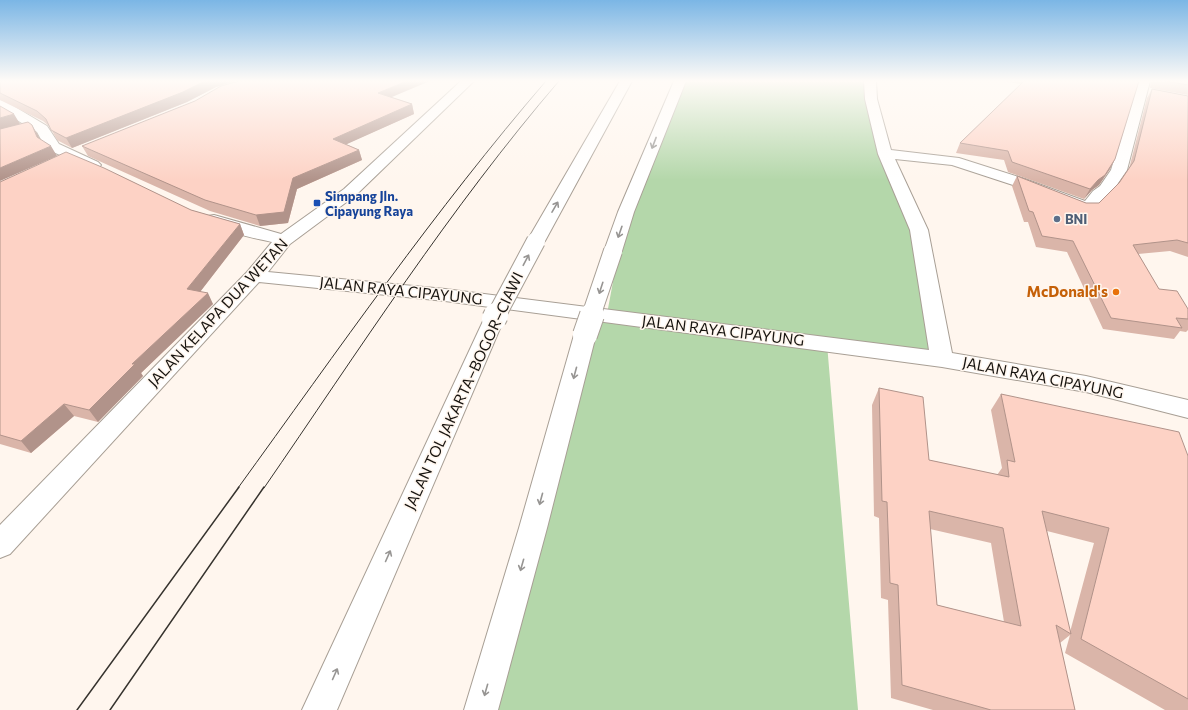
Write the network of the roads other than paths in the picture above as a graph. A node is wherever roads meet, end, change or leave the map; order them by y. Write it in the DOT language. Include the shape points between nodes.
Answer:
graph roads {
  1 [pos="18,114"];
  2 [pos="433,114"];
  3 [pos="607,114"];
  4 [pos="666,114"];
  5 [pos="875,114"];
  6 [pos="1137,114"];
  7 [pos="37,125"];
  8 [pos="15,131"];
  9 [pos="89,148"];
  10 [pos="885,154"];
  11 [pos="64,159"];
  12 [pos="105,170"];
  13 [pos="202,216"];
  14 [pos="284,240"];
  15 [pos="254,276"];
  16 [pos="942,359"];
  17 [pos="1188,409"];
  18 [pos="0,545"];
  19 [pos="319,710"];
  20 [pos="481,710"];
  1 -- 7 [label="main road"];
  2 -- 14 [label="main road, JALAN KELAPA DUA WETAN" via="350,192"];
  19 -- 3 [label="main road, JALAN TOL JAKARTA–BOGOR–CIAWI, one-way, bridge" via="494,319"];
  4 -- 20 [label="main road, one-way, bridge" via="632,198 585,335"];
  5 -- 10 [label="main road"];
  6 -- 10 [label="main road" via="1119,170 1106,189 1087,208 954,161"];
  7 -- 8 [label="main road"];
  7 -- 11 [label="main road" via="46,133 49,143"];
  9 -- 11 [label="main road"];
  10 -- 16 [label="main road" via="919,230"];
  11 -- 12 [label="main road"];
  13 -- 14 [label="main road"];
  14 -- 15 [label="main road, JALAN KELAPA DUA WETAN"];
  15 -- 16 [label="main road, JALAN RAYA CIPAYUNG" via="445,295"];
  15 -- 18 [label="main road, JALAN KELAPA DUA WETAN"];
  16 -- 17 [label="main road, JALAN RAYA CIPAYUNG" via="1086,384"];
}
